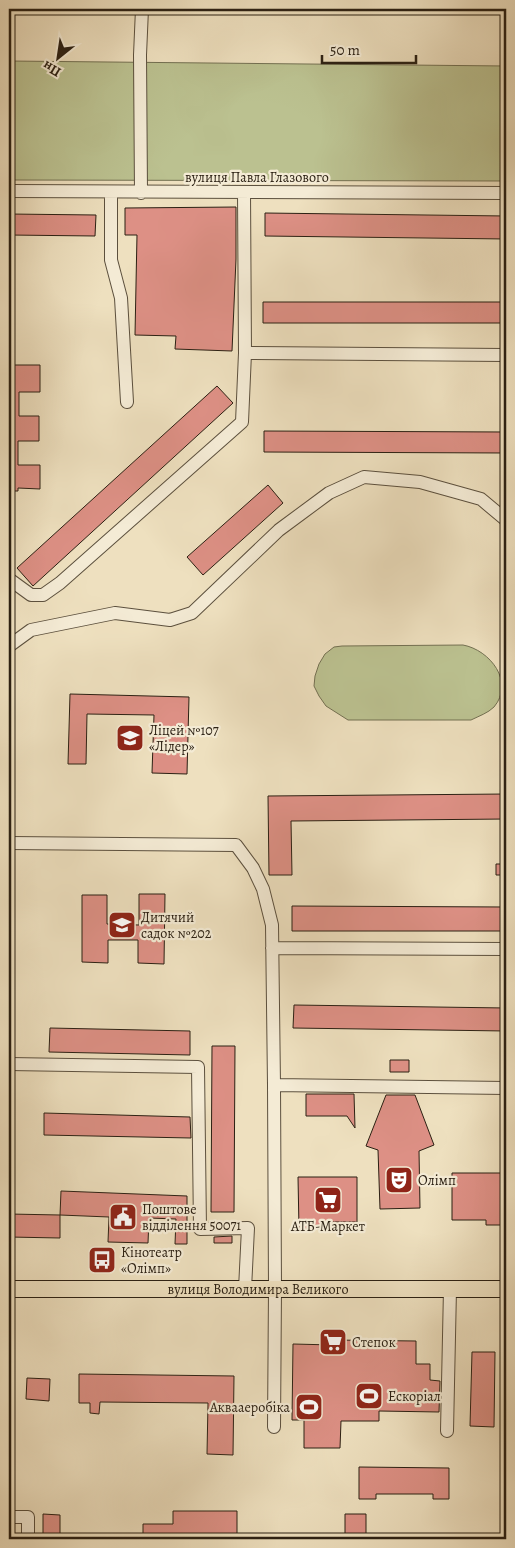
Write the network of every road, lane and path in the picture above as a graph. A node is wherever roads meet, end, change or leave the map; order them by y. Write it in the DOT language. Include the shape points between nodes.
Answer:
graph roads {
  1 [pos="142,9"];
  2 [pos="9,192"];
  3 [pos="244,192"];
  4 [pos="111,193"];
  5 [pos="141,193"];
  6 [pos="506,193"];
  7 [pos="245,353"];
  8 [pos="506,355"];
  9 [pos="126,402"];
  10 [pos="505,516"];
  11 [pos="9,579"];
  12 [pos="9,646"];
  13 [pos="9,843"];
  14 [pos="272,948"];
  15 [pos="506,949"];
  16 [pos="9,1064"];
  17 [pos="274,1085"];
  18 [pos="506,1088"];
  19 [pos="9,1289"];
  20 [pos="245,1289"];
  21 [pos="275,1289"];
  22 [pos="450,1289"];
  23 [pos="506,1289"];
  24 [pos="274,1427"];
  25 [pos="447,1431"];
  26 [pos="9,1517"];
  27 [pos="28,1539"];
  1 -- 5 [label="street"];
  2 -- 4 [label="street, вулиця Павла Глазового"];
  3 -- 5 [label="street, вулиця Павла Глазового"];
  3 -- 6 [label="street, вулиця Павла Глазового"];
  3 -- 7 [label="street"];
  4 -- 5 [label="street, вулиця Павла Глазового"];
  4 -- 9 [label="street" via="111,260 121,298"];
  7 -- 8 [label="street"];
  7 -- 11 [label="street" via="242,422 43,595 31,595"];
  10 -- 12 [label="street" via="481,498 420,482 364,477 329,493 279,530 192,613 170,620 115,613 31,630"];
  13 -- 14 [label="street" via="236,845 263,889 272,925"];
  14 -- 15 [label="street"];
  14 -- 17 [label="street"];
  16 -- 20 [label="street" via="198,1067 200,1229 248,1228"];
  17 -- 18 [label="street"];
  17 -- 21 [label="street"];
  19 -- 20 [label="main road, вулиця Володимира Великого"];
  20 -- 21 [label="main road, вулиця Володимира Великого"];
  21 -- 22 [label="main road, вулиця Володимира Великого"];
  21 -- 24 [label="street"];
  22 -- 23 [label="main road, вулиця Володимира Великого"];
  22 -- 25 [label="street"];
  26 -- 27 [label="street" via="28,1517"];
}
